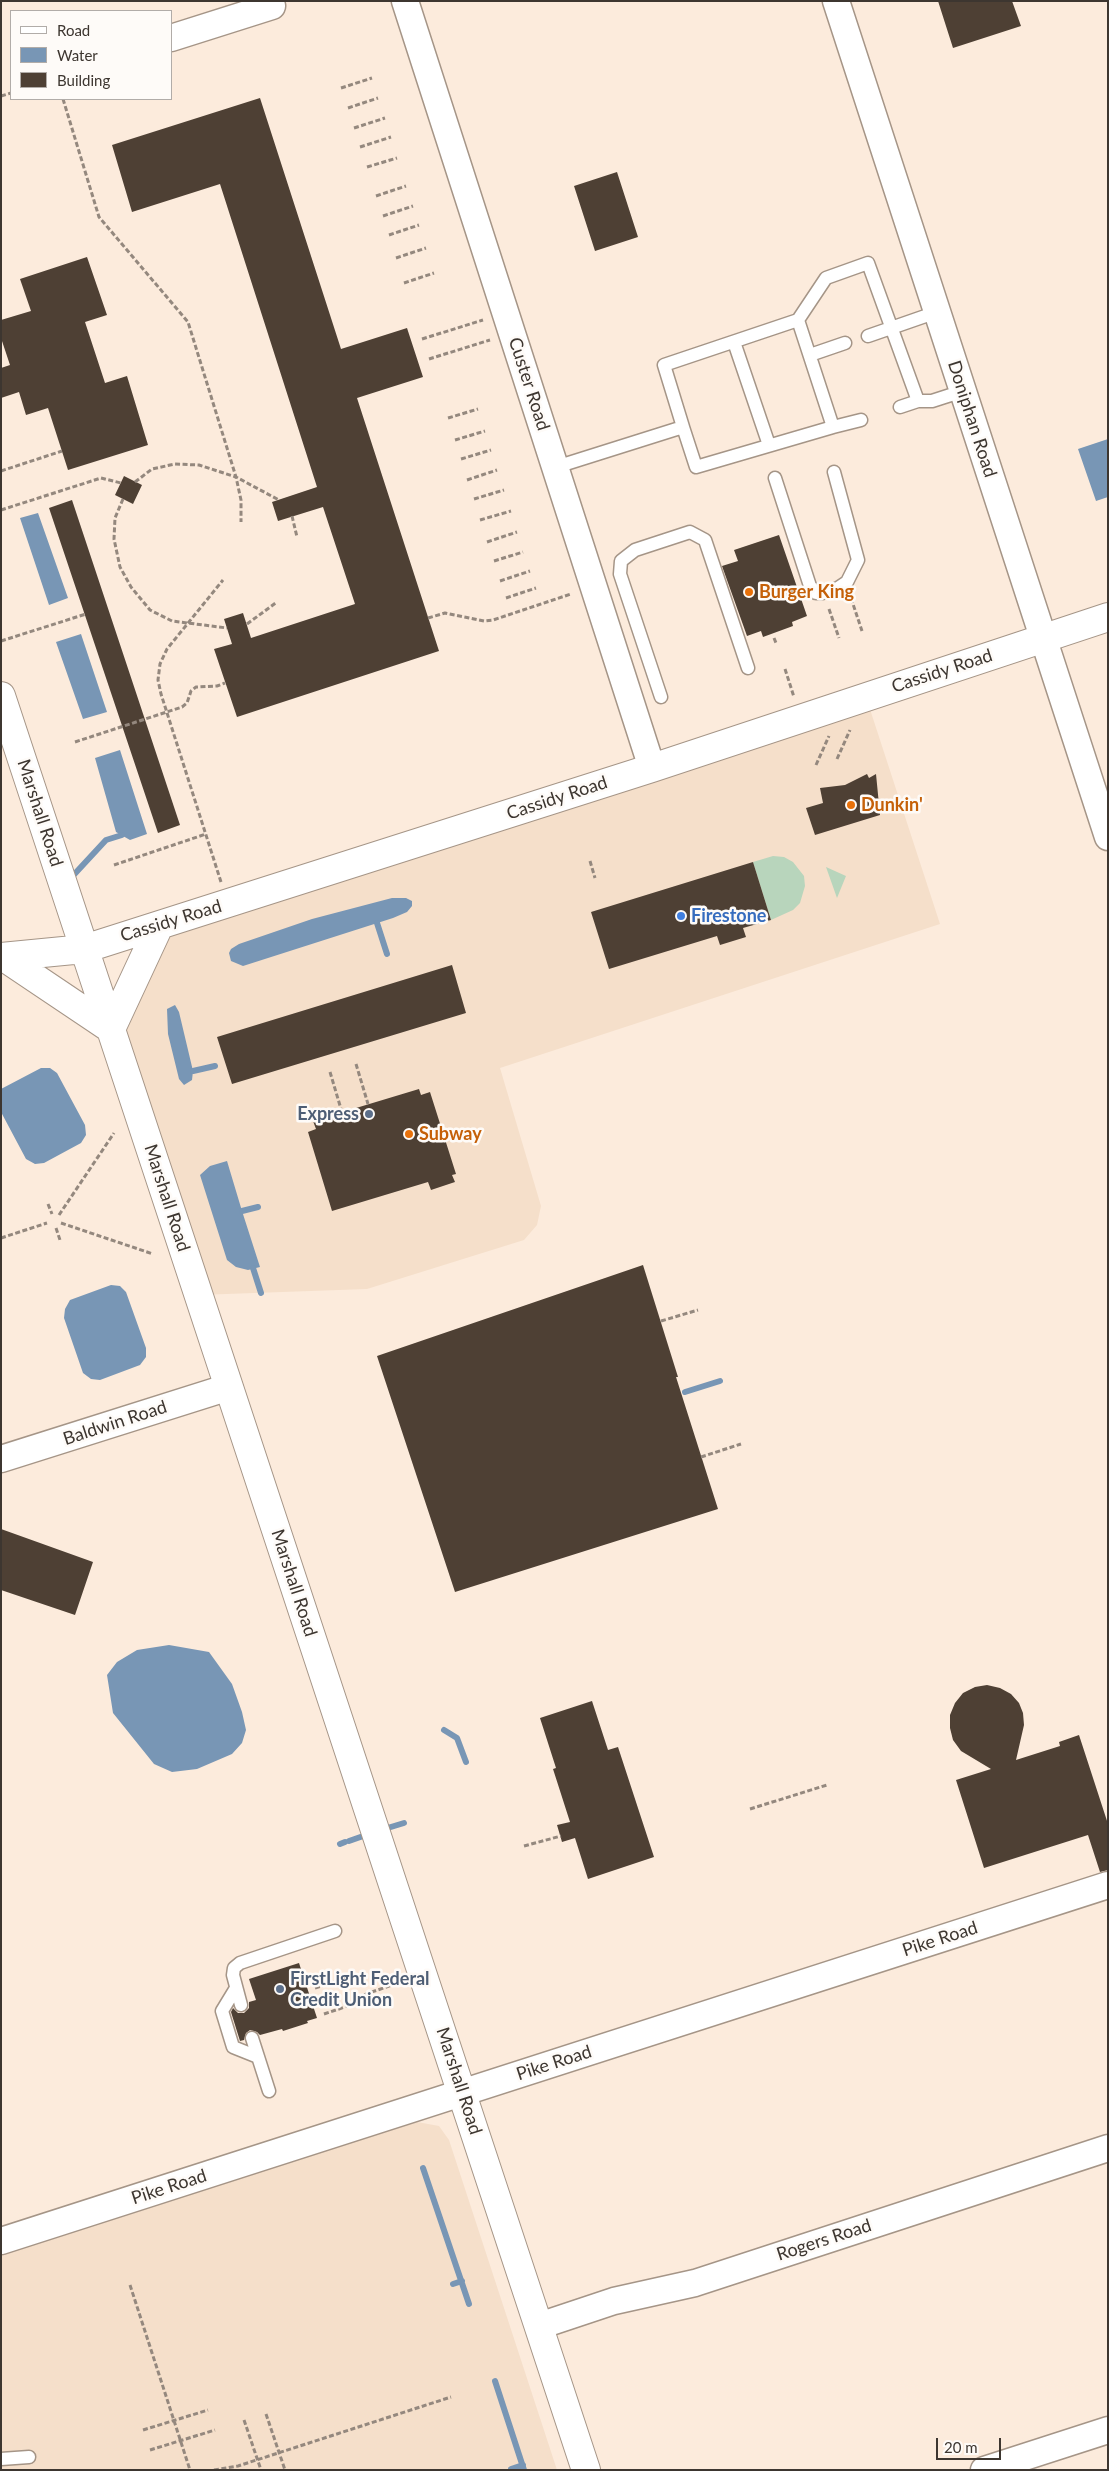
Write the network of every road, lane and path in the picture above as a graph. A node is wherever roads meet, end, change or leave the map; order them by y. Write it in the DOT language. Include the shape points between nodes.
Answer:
graph roads {
  1 [pos="405,1"];
  2 [pos="836,1"];
  3 [pos="272,6"];
  4 [pos="172,38"];
  5 [pos="372,78"];
  6 [pos="341,88"];
  7 [pos="378,98"];
  8 [pos="62,100"];
  9 [pos="348,108"];
  10 [pos="385,118"];
  11 [pos="354,128"];
  12 [pos="391,137"];
  13 [pos="360,147"];
  14 [pos="398,158"];
  15 [pos="367,167"];
  16 [pos="406,186"];
  17 [pos="376,196"];
  18 [pos="413,206"];
  19 [pos="383,216"];
  20 [pos="419,225"];
  21 [pos="389,235"];
  22 [pos="426,248"];
  23 [pos="396,258"];
  24 [pos="434,274"];
  25 [pos="404,283"];
  26 [pos="937,312"];
  27 [pos="483,320"];
  28 [pos="798,320"];
  29 [pos="890,328"];
  30 [pos="868,336"];
  31 [pos="422,339"];
  32 [pos="490,340"];
  33 [pos="734,342"];
  34 [pos="845,343"];
  35 [pos="810,355"];
  36 [pos="429,359"];
  37 [pos="962,392"];
  38 [pos="918,401"];
  39 [pos="900,407"];
  40 [pos="478,409"];
  41 [pos="448,418"];
  42 [pos="861,420"];
  43 [pos="683,427"];
  44 [pos="833,427"];
  45 [pos="485,431"];
  46 [pos="455,440"];
  47 [pos="770,445"];
  48 [pos="491,450"];
  49 [pos="62,451"];
  50 [pos="461,459"];
  51 [pos="556,467"];
  52 [pos="497,470"];
  53 [pos="1,471"];
  54 [pos="834,472"];
  55 [pos="236,478"];
  56 [pos="775,478"];
  57 [pos="467,480"];
  58 [pos="135,482"];
  59 [pos="121,483"];
  60 [pos="504,490"];
  61 [pos="123,499"];
  62 [pos="474,499"];
  63 [pos="279,500"];
  64 [pos="1,510"];
  65 [pos="511,511"];
  66 [pos="292,516"];
  67 [pos="480,520"];
  68 [pos="241,522"];
  69 [pos="517,532"];
  70 [pos="297,537"];
  71 [pos="487,542"];
  72 [pos="523,552"];
  73 [pos="494,561"];
  74 [pos="530,571"];
  75 [pos="224,580"];
  76 [pos="500,581"];
  77 [pos="536,588"];
  78 [pos="574,594"];
  79 [pos="850,594"];
  80 [pos="506,598"];
  81 [pos="277,602"];
  82 [pos="827,603"];
  83 [pos="86,614"];
  84 [pos="1108,617"];
  85 [pos="428,618"];
  86 [pos="188,624"];
  87 [pos="247,624"];
  88 [pos="227,628"];
  89 [pos="862,630"];
  90 [pos="774,638"];
  91 [pos="839,638"];
  92 [pos="1043,638"];
  93 [pos="1,641"];
  94 [pos="776,643"];
  95 [pos="748,668"];
  96 [pos="225,683"];
  97 [pos="1,696"];
  98 [pos="661,696"];
  99 [pos="167,712"];
  100 [pos="850,730"];
  101 [pos="830,733"];
  102 [pos="75,742"];
  103 [pos="836,759"];
  104 [pos="816,765"];
  105 [pos="652,768"];
  106 [pos="206,834"];
  107 [pos="1108,837"];
  108 [pos="590,861"];
  109 [pos="114,865"];
  110 [pos="595,878"];
  111 [pos="228,904"];
  112 [pos="158,926"];
  113 [pos="84,949"];
  114 [pos="2,957"];
  115 [pos="111,1029"];
  116 [pos="356,1064"];
  117 [pos="330,1072"];
  118 [pos="368,1104"];
  119 [pos="341,1109"];
  120 [pos="114,1133"];
  121 [pos="48,1204"];
  122 [pos="52,1214"];
  123 [pos="59,1216"];
  124 [pos="47,1223"];
  125 [pos="61,1224"];
  126 [pos="56,1228"];
  127 [pos="1,1238"];
  128 [pos="60,1240"];
  129 [pos="153,1254"];
  130 [pos="698,1310"];
  131 [pos="661,1321"];
  132 [pos="229,1387"];
  133 [pos="741,1444"];
  134 [pos="702,1456"];
  135 [pos="1,1460"];
  136 [pos="827,1785"];
  137 [pos="750,1809"];
  138 [pos="561,1836"];
  139 [pos="524,1846"];
  140 [pos="1108,1886"];
  141 [pos="335,1931"];
  142 [pos="424,1975"];
  143 [pos="350,1977"];
  144 [pos="236,1988"];
  145 [pos="315,1988"];
  146 [pos="241,2005"];
  147 [pos="324,2014"];
  148 [pos="252,2038"];
  149 [pos="258,2057"];
  150 [pos="269,2091"];
  151 [pos="462,2092"];
  152 [pos="1108,2148"];
  153 [pos="1,2241"];
  154 [pos="130,2285"];
  155 [pos="538,2326"];
  156 [pos="451,2397"];
  157 [pos="208,2410"];
  158 [pos="266,2414"];
  159 [pos="174,2420"];
  160 [pos="244,2420"];
  161 [pos="143,2430"];
  162 [pos="215,2430"];
  163 [pos="1108,2430"];
  164 [pos="181,2440"];
  165 [pos="150,2450"];
  166 [pos="279,2453"];
  167 [pos="29,2456"];
  168 [pos="1,2459"];
  169 [pos="258,2460"];
  170 [pos="190,2470"];
  171 [pos="214,2470"];
  172 [pos="261,2470"];
  173 [pos="285,2470"];
  174 [pos="586,2470"];
  175 [pos="984,2470"];
  1 -- 51 [label="street, Custer Road"];
  2 -- 26 [label="street, Doniphan Road"];
  3 -- 4 [label="street"];
  5 -- 6 [label="path"];
  7 -- 9 [label="path"];
  8 -- 55 [label="path" via="99,218 188,322"];
  10 -- 11 [label="path"];
  12 -- 13 [label="path"];
  14 -- 15 [label="path"];
  16 -- 17 [label="path"];
  18 -- 19 [label="path"];
  20 -- 21 [label="path"];
  22 -- 23 [label="path"];
  24 -- 25 [label="path"];
  26 -- 29 [label="lane"];
  26 -- 37 [label="street, Doniphan Road"];
  27 -- 31 [label="path"];
  28 -- 29 [label="lane" via="826,278 868,264"];
  28 -- 33 [label="lane"];
  28 -- 35 [label="lane"];
  29 -- 30 [label="lane"];
  29 -- 38 [label="lane"];
  32 -- 36 [label="path"];
  33 -- 43 [label="lane" via="664,366"];
  33 -- 47 [label="lane"];
  34 -- 35 [label="lane"];
  35 -- 44 [label="lane"];
  37 -- 38 [label="lane" via="932,401"];
  37 -- 92 [label="street, Doniphan Road"];
  38 -- 39 [label="lane"];
  40 -- 41 [label="path"];
  42 -- 44 [label="lane"];
  43 -- 47 [label="lane" via="696,467"];
  43 -- 51 [label="lane"];
  44 -- 47 [label="lane"];
  45 -- 46 [label="path"];
  48 -- 50 [label="path"];
  49 -- 53 [label="path"];
  51 -- 105 [label="street, Custer Road"];
  52 -- 57 [label="path"];
  54 -- 56 [label="lane" via="858,560 847,582 822,593 810,586"];
  55 -- 58 [label="path" via="199,465 175,464 152,469"];
  55 -- 63 [label="path"];
  55 -- 68 [label="path"];
  59 -- 64 [label="path" via="102,478"];
  60 -- 62 [label="path"];
  61 -- 86 [label="path" via="115,518 114,539 120,567 150,610"];
  65 -- 67 [label="path"];
  66 -- 70 [label="path"];
  69 -- 71 [label="path"];
  72 -- 73 [label="path"];
  74 -- 76 [label="path"];
  75 -- 86 [label="path"];
  77 -- 80 [label="path"];
  78 -- 85 [label="path" via="493,620 445,613"];
  79 -- 89 [label="path"];
  81 -- 87 [label="path"];
  82 -- 91 [label="path"];
  83 -- 93 [label="path"];
  84 -- 92 [label="street, Cassidy Road"];
  86 -- 88 [label="path"];
  86 -- 99 [label="path" via="166,650 160,664 158,680"];
  90 -- 94 [label="path"];
  92 -- 105 [label="street, Cassidy Road"];
  92 -- 107 [label="street, Doniphan Road"];
  95 -- 98 [label="lane" via="705,540 690,532 635,550 621,561 620,574"];
  96 -- 99 [label="path" via="196,687 187,703"];
  97 -- 113 [label="street, Marshall Road"];
  99 -- 102 [label="path"];
  99 -- 106 [label="path"];
  100 -- 103 [label="path"];
  101 -- 104 [label="path"];
  105 -- 111 [label="street, Cassidy Road"];
  106 -- 109 [label="path"];
  106 -- 111 [label="path"];
  108 -- 110 [label="path"];
  111 -- 112 [label="street, Cassidy Road"];
  112 -- 113 [label="street, Cassidy Road"];
  112 -- 115 [label="street"];
  113 -- 114 [label="street, Cassidy Road"];
  113 -- 115 [label="street, Marshall Road"];
  114 -- 115 [label="street"];
  115 -- 132 [label="street, Marshall Road"];
  116 -- 118 [label="path"];
  117 -- 119 [label="path"];
  120 -- 123 [label="path"];
  121 -- 122 [label="path"];
  124 -- 127 [label="path"];
  125 -- 129 [label="path"];
  126 -- 128 [label="path"];
  130 -- 131 [label="path"];
  132 -- 135 [label="street, Baldwin Road"];
  132 -- 142 [label="street, Marshall Road"];
  133 -- 134 [label="path"];
  136 -- 137 [label="path"];
  138 -- 139 [label="path"];
  140 -- 151 [label="street, Pike Road"];
  141 -- 144 [label="lane" via="240,1963 234,1968"];
  142 -- 147 [label="path" via="366,1994 345,2007"];
  142 -- 151 [label="street, Marshall Road"];
  143 -- 145 [label="path"];
  144 -- 146 [label="lane"];
  144 -- 149 [label="lane" via="222,2011 233,2047"];
  148 -- 149 [label="lane"];
  149 -- 150 [label="lane"];
  151 -- 153 [label="street, Pike Road"];
  151 -- 155 [label="street, Marshall Road"];
  152 -- 155 [label="street, Rogers Road" via="695,2283 614,2301"];
  154 -- 159 [label="path"];
  155 -- 174 [label="street, Marshall Road"];
  156 -- 166 [label="path"];
  157 -- 159 [label="path"];
  158 -- 166 [label="path"];
  159 -- 161 [label="path"];
  159 -- 164 [label="path"];
  160 -- 169 [label="path"];
  162 -- 164 [label="path"];
  163 -- 175 [label="street"];
  164 -- 165 [label="path"];
  164 -- 170 [label="path"];
  166 -- 169 [label="path"];
  166 -- 173 [label="path"];
  167 -- 168 [label="lane"];
  169 -- 171 [label="path"];
  169 -- 172 [label="path"];
}
